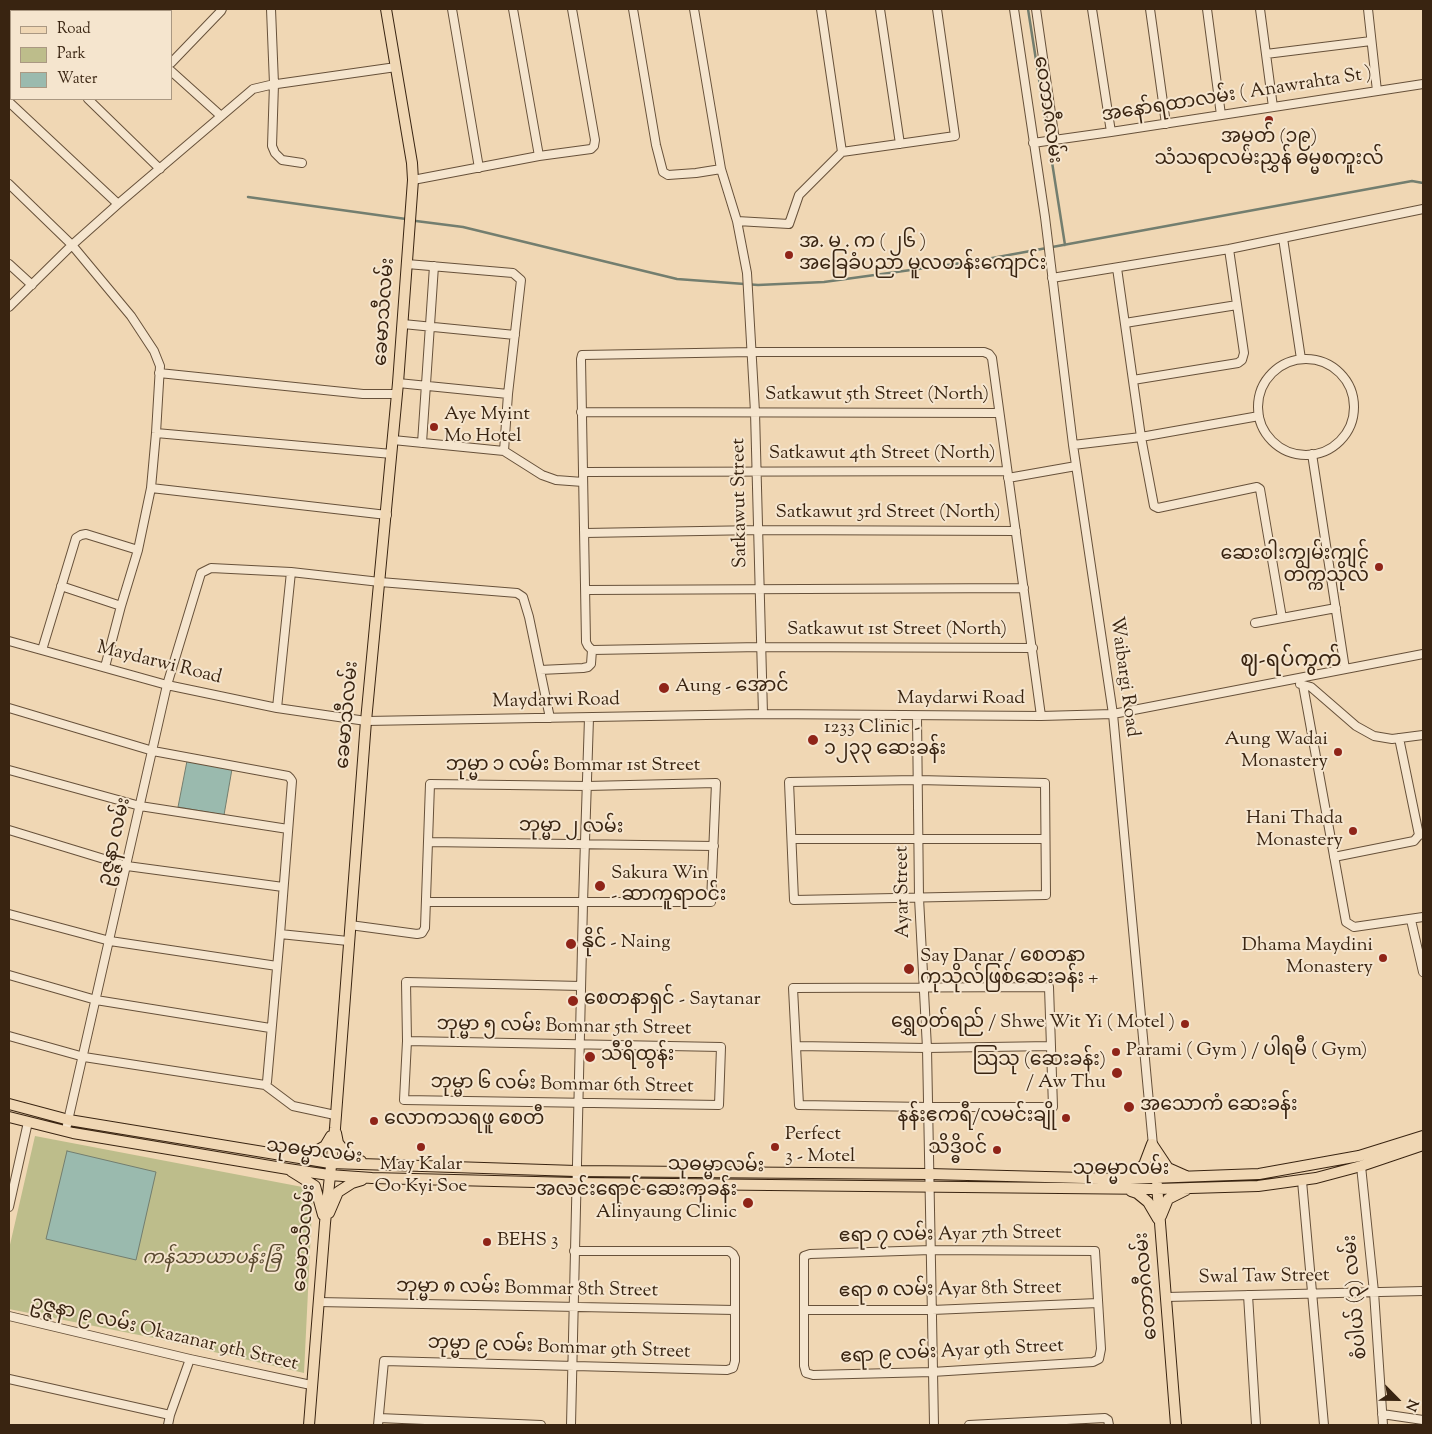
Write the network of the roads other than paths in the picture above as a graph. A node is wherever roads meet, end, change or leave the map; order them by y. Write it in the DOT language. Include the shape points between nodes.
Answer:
graph roads {
  1 [pos="222,9"];
  2 [pos="271,9"];
  3 [pos="386,9"];
  4 [pos="452,9"];
  5 [pos="514,9"];
  6 [pos="572,9"];
  7 [pos="634,9"];
  8 [pos="694,9"];
  9 [pos="821,9"];
  10 [pos="880,9"];
  11 [pos="937,9"];
  12 [pos="1014,9"];
  13 [pos="1036,9"];
  14 [pos="1092,9"];
  15 [pos="1150,9"];
  16 [pos="1207,9"];
  17 [pos="1260,9"];
  18 [pos="1368,9"];
  19 [pos="1371,41"];
  20 [pos="1266,54"];
  21 [pos="172,62"];
  22 [pos="396,66"];
  23 [pos="172,72"];
  24 [pos="1423,84"];
  25 [pos="272,85"];
  26 [pos="1377,91"];
  27 [pos="89,100"];
  28 [pos="9,102"];
  29 [pos="1273,107"];
  30 [pos="1221,115"];
  31 [pos="221,116"];
  32 [pos="1166,124"];
  33 [pos="1111,132"];
  34 [pos="1053,141"];
  35 [pos="1035,143"];
  36 [pos="900,144"];
  37 [pos="842,152"];
  38 [pos="538,156"];
  39 [pos="302,163"];
  40 [pos="479,168"];
  41 [pos="160,169"];
  42 [pos="721,169"];
  43 [pos="412,180"];
  44 [pos="9,184"];
  45 [pos="118,204"];
  46 [pos="1423,209"];
  47 [pos="1044,217"];
  48 [pos="737,222"];
  49 [pos="1283,238"];
  50 [pos="72,244"];
  51 [pos="1229,249"];
  52 [pos="9,264"];
  53 [pos="407,264"];
  54 [pos="434,266"];
  55 [pos="1117,268"];
  56 [pos="1052,278"];
  57 [pos="32,285"];
  58 [pos="1237,305"];
  59 [pos="9,307"];
  60 [pos="1125,323"];
  61 [pos="403,324"];
  62 [pos="430,327"];
  63 [pos="515,335"];
  64 [pos="752,352"];
  65 [pos="1301,358"];
  66 [pos="159,373"];
  67 [pos="1134,380"];
  68 [pos="398,383"];
  69 [pos="426,385"];
  70 [pos="397,394"];
  71 [pos="508,394"];
  72 [pos="581,412"];
  73 [pos="755,412"];
  74 [pos="998,413"];
  75 [pos="1259,416"];
  76 [pos="156,432"];
  77 [pos="1141,437"];
  78 [pos="393,440"];
  79 [pos="422,443"];
  80 [pos="1073,445"];
  81 [pos="504,451"];
  82 [pos="392,454"];
  83 [pos="1312,454"];
  84 [pos="1076,466"];
  85 [pos="757,471"];
  86 [pos="583,472"];
  87 [pos="1007,475"];
  88 [pos="583,482"];
  89 [pos="151,488"];
  90 [pos="387,515"];
  91 [pos="759,530"];
  92 [pos="1016,531"];
  93 [pos="585,533"];
  94 [pos="138,550"];
  95 [pos="291,572"];
  96 [pos="380,582"];
  97 [pos="62,586"];
  98 [pos="1024,588"];
  99 [pos="586,590"];
  100 [pos="759,590"];
  101 [pos="121,606"];
  102 [pos="1336,608"];
  103 [pos="1282,618"];
  104 [pos="1255,623"];
  105 [pos="9,641"];
  106 [pos="761,647"];
  107 [pos="1033,648"];
  108 [pos="42,650"];
  109 [pos="592,650"];
  110 [pos="1423,654"];
  111 [pos="105,667"];
  112 [pos="1345,669"];
  113 [pos="540,670"];
  114 [pos="1289,680"];
  115 [pos="167,685"];
  116 [pos="1303,685"];
  117 [pos="9,708"];
  118 [pos="277,708"];
  119 [pos="763,714"];
  120 [pos="1113,714"];
  121 [pos="917,716"];
  122 [pos="1041,716"];
  123 [pos="550,718"];
  124 [pos="589,718"];
  125 [pos="366,721"];
  126 [pos="1423,735"];
  127 [pos="1398,738"];
  128 [pos="153,751"];
  129 [pos="9,770"];
  130 [pos="918,780"];
  131 [pos="587,786"];
  132 [pos="140,806"];
  133 [pos="288,829"];
  134 [pos="9,830"];
  135 [pos="1421,835"];
  136 [pos="792,839"];
  137 [pos="1045,839"];
  138 [pos="919,840"];
  139 [pos="428,842"];
  140 [pos="586,844"];
  141 [pos="714,846"];
  142 [pos="1334,857"];
  143 [pos="127,866"];
  144 [pos="283,888"];
  145 [pos="919,898"];
  146 [pos="426,902"];
  147 [pos="583,903"];
  148 [pos="9,914"];
  149 [pos="1423,918"];
  150 [pos="1411,920"];
  151 [pos="350,925"];
  152 [pos="280,934"];
  153 [pos="110,941"];
  154 [pos="348,941"];
  155 [pos="277,966"];
  156 [pos="1423,972"];
  157 [pos="9,975"];
  158 [pos="580,986"];
  159 [pos="924,988"];
  160 [pos="96,1000"];
  161 [pos="270,1028"];
  162 [pos="9,1036"];
  163 [pos="407,1041"];
  164 [pos="579,1044"];
  165 [pos="796,1046"];
  166 [pos="1051,1046"];
  167 [pos="927,1048"];
  168 [pos="84,1056"];
  169 [pos="265,1085"];
  170 [pos="578,1102"];
  171 [pos="9,1104"];
  172 [pos="719,1104"];
  173 [pos="928,1107"];
  174 [pos="335,1115"];
  175 [pos="9,1117"];
  176 [pos="68,1120"];
  177 [pos="28,1122"];
  178 [pos="334,1128"];
  179 [pos="66,1132"];
  180 [pos="1423,1136"];
  181 [pos="1152,1144"];
  182 [pos="1423,1145"];
  183 [pos="289,1157"];
  184 [pos="330,1163"];
  185 [pos="371,1166"];
  186 [pos="1360,1166"];
  187 [pos="288,1169"];
  188 [pos="576,1171"];
  189 [pos="929,1174"];
  190 [pos="329,1175"];
  191 [pos="1186,1177"];
  192 [pos="372,1178"];
  193 [pos="1156,1178"];
  194 [pos="1302,1181"];
  195 [pos="576,1183"];
  196 [pos="1124,1184"];
  197 [pos="930,1186"];
  198 [pos="1190,1188"];
  199 [pos="1157,1189"];
  200 [pos="10,1197"];
  201 [pos="9,1207"];
  202 [pos="1160,1222"];
  203 [pos="325,1223"];
  204 [pos="931,1250"];
  205 [pos="574,1251"];
  206 [pos="1374,1292"];
  207 [pos="1423,1292"];
  208 [pos="1314,1294"];
  209 [pos="1248,1295"];
  210 [pos="1166,1297"];
  211 [pos="318,1302"];
  212 [pos="1098,1303"];
  213 [pos="574,1308"];
  214 [pos="735,1310"];
  215 [pos="804,1310"];
  216 [pos="932,1310"];
  217 [pos="9,1316"];
  218 [pos="190,1359"];
  219 [pos="573,1366"];
  220 [pos="932,1372"];
  221 [pos="9,1379"];
  222 [pos="311,1385"];
  223 [pos="1382,1414"];
  224 [pos="170,1415"];
  225 [pos="1423,1420"];
  226 [pos="379,1422"];
  227 [pos="168,1425"];
  228 [pos="309,1425"];
  229 [pos="541,1425"];
  230 [pos="570,1425"];
  231 [pos="934,1425"];
  232 [pos="969,1425"];
  233 [pos="1109,1425"];
  234 [pos="1176,1425"];
  235 [pos="1256,1425"];
  236 [pos="1324,1425"];
  237 [pos="1383,1425"];
  1 -- 21 [label="street"];
  2 -- 25 [label="street"];
  3 -- 22 [label="main road, ခေမာသီလမ်း"];
  4 -- 40 [label="street"];
  5 -- 38 [label="street"];
  6 -- 38 [label="street" via="594,146"];
  7 -- 42 [label="street" via="663,172 668,175"];
  8 -- 42 [label="street, Satkawut Street"];
  9 -- 37 [label="street"];
  10 -- 36 [label="street"];
  11 -- 36 [label="street" via="955,136"];
  12 -- 35 [label="street, ဝေဘာဂီလမ်း"];
  13 -- 34 [label="street"];
  14 -- 33 [label="street"];
  15 -- 32 [label="street"];
  16 -- 30 [label="street"];
  17 -- 20 [label="street"];
  18 -- 19 [label="street"];
  19 -- 20 [label="street"];
  19 -- 26 [label="street"];
  20 -- 29 [label="street"];
  22 -- 25 [label="street"];
  22 -- 43 [label="main road, ခေမာသီလမ်း"];
  23 -- 31 [label="street"];
  24 -- 26 [label="street, အနော်ရထာလမ်း ( Anawrahta St )"];
  25 -- 31 [label="street" via="254,89"];
  25 -- 39 [label="street" via="272,146 282,160"];
  26 -- 29 [label="street, အနော်ရထာလမ်း ( Anawrahta St )"];
  27 -- 41 [label="street"];
  28 -- 45 [label="street"];
  29 -- 30 [label="street, အနော်ရထာလမ်း ( Anawrahta St )"];
  30 -- 32 [label="street, အနော်ရထာလမ်း ( Anawrahta St )"];
  31 -- 41 [label="street"];
  32 -- 33 [label="street, အနော်ရထာလမ်း ( Anawrahta St )"];
  33 -- 34 [label="street, အနော်ရထာလမ်း ( Anawrahta St )"];
  34 -- 35 [label="street, အနော်ရထာလမ်း ( Anawrahta St )"];
  35 -- 47 [label="street, ဝေဘာဂီလမ်း"];
  36 -- 37 [label="street"];
  37 -- 48 [label="street" via="799,195 789,224"];
  38 -- 40 [label="street"];
  40 -- 43 [label="street"];
  41 -- 45 [label="street"];
  42 -- 48 [label="street, Satkawut Street"];
  43 -- 53 [label="main road, ခေမာသီလမ်း"];
  44 -- 50 [label="street"];
  45 -- 50 [label="street"];
  46 -- 49 [label="street"];
  47 -- 56 [label="street, Waibargi Road"];
  48 -- 64 [label="street, Satkawut Street" via="747,273"];
  49 -- 51 [label="street"];
  49 -- 65 [label="street"];
  50 -- 57 [label="street"];
  50 -- 66 [label="street" via="132,316 158,360"];
  51 -- 55 [label="street"];
  51 -- 58 [label="street"];
  52 -- 57 [label="street"];
  53 -- 54 [label="street"];
  53 -- 61 [label="main road, ခေမာသီလမ်း"];
  54 -- 62 [label="street"];
  54 -- 63 [label="street" via="517,275 520,280"];
  55 -- 56 [label="street"];
  55 -- 60 [label="street"];
  56 -- 80 [label="street, Waibargi Road"];
  57 -- 59 [label="street"];
  58 -- 60 [label="street"];
  58 -- 67 [label="street" via="1244,353 1238,363"];
  60 -- 67 [label="street"];
  61 -- 62 [label="street"];
  61 -- 68 [label="main road, ခေမာသီလမ်း"];
  62 -- 63 [label="street"];
  62 -- 69 [label="street"];
  63 -- 71 [label="street"];
  64 -- 72 [label="street" via="582,355"];
  64 -- 73 [label="street, Satkawut Street"];
  64 -- 74 [label="street" via="984,352 992,358"];
  65 -- 75 [label="street" via="1283,365 1268,377 1260,394"];
  65 -- 83 [label="street" via="1319,360 1336,368 1348,382 1353,396 1353,419 1344,436 1330,449"];
  66 -- 70 [label="street" via="362,394"];
  66 -- 76 [label="street"];
  67 -- 77 [label="street"];
  68 -- 69 [label="street"];
  68 -- 70 [label="main road, ခေမာသီလမ်း"];
  69 -- 71 [label="street"];
  69 -- 79 [label="street"];
  70 -- 78 [label="main road, ခေမာသီလမ်း"];
  71 -- 81 [label="street"];
  72 -- 73 [label="street, Satkawut 5th Street (North)"];
  72 -- 86 [label="street"];
  73 -- 74 [label="street, Satkawut 5th Street (North)"];
  73 -- 85 [label="street, Satkawut Street"];
  74 -- 87 [label="street"];
  75 -- 77 [label="street"];
  75 -- 83 [label="street" via="1264,430 1277,445 1294,453"];
  76 -- 82 [label="street"];
  76 -- 89 [label="street"];
  77 -- 80 [label="street"];
  77 -- 103 [label="street" via="1154,506 1158,508 1257,487 1260,489"];
  78 -- 79 [label="street"];
  78 -- 82 [label="main road, ခေမာသီလမ်း"];
  79 -- 81 [label="street"];
  80 -- 84 [label="street, Waibargi Road"];
  81 -- 88 [label="street" via="542,475 556,480"];
  82 -- 90 [label="main road, ခေမာသီလမ်း"];
  83 -- 102 [label="street"];
  84 -- 87 [label="street, Satkawut 4th Street (North)"];
  84 -- 120 [label="street, Waibargi Road"];
  85 -- 86 [label="street, Satkawut 4th Street (North)"];
  85 -- 87 [label="street, Satkawut 4th Street (North)"];
  85 -- 91 [label="street, Satkawut Street"];
  86 -- 88 [label="street"];
  87 -- 92 [label="street"];
  88 -- 93 [label="street"];
  89 -- 90 [label="street"];
  89 -- 94 [label="street"];
  90 -- 96 [label="main road, ခေမာသီလမ်း"];
  91 -- 92 [label="street, Satkawut 3rd Street (North)"];
  91 -- 93 [label="street, Satkawut 3rd Street (North)"];
  91 -- 100 [label="street, Satkawut Street"];
  92 -- 98 [label="street"];
  93 -- 99 [label="street"];
  94 -- 97 [label="street" via="81,535 76,538"];
  94 -- 101 [label="street"];
  95 -- 96 [label="street"];
  95 -- 115 [label="street, ဥဇ္ဇနာ လမ်း" via="211,568 200,573"];
  95 -- 118 [label="street"];
  96 -- 113 [label="street" via="520,594 529,617"];
  96 -- 125 [label="main road, ခေမာသီလမ်း"];
  97 -- 101 [label="street"];
  97 -- 108 [label="street"];
  98 -- 100 [label="street"];
  98 -- 107 [label="street"];
  99 -- 100 [label="street"];
  99 -- 109 [label="street" via="586,642"];
  100 -- 106 [label="street, Satkawut Street"];
  101 -- 111 [label="street"];
  102 -- 103 [label="street"];
  102 -- 112 [label="street"];
  103 -- 104 [label="street"];
  105 -- 108 [label="street, Maydarwi Road"];
  106 -- 107 [label="street, Satkawut 1st Street (North)"];
  106 -- 109 [label="street, Satkawut 1st Street (North)"];
  106 -- 119 [label="street, Satkawut Street"];
  107 -- 122 [label="street"];
  108 -- 111 [label="street, Maydarwi Road"];
  109 -- 113 [label="street" via="588,667"];
  110 -- 112 [label="street, Maydarwi Road"];
  111 -- 115 [label="street, Maydarwi Road"];
  112 -- 114 [label="street, Maydarwi Road"];
  113 -- 123 [label="street"];
  114 -- 116 [label="street"];
  114 -- 120 [label="street, Maydarwi Road"];
  115 -- 118 [label="street, Maydarwi Road"];
  115 -- 128 [label="street, ဥဇ္ဇနာ လမ်း"];
  116 -- 127 [label="street" via="1311,687 1356,726 1374,736"];
  116 -- 142 [label="street"];
  117 -- 128 [label="street"];
  118 -- 125 [label="street, Maydarwi Road"];
  119 -- 121 [label="street, Maydarwi Road"];
  119 -- 124 [label="street, Maydarwi Road"];
  120 -- 122 [label="street, Maydarwi Road"];
  120 -- 181 [label="street, Waibargi Road"];
  121 -- 122 [label="street, Maydarwi Road"];
  121 -- 130 [label="street, Ayar Street"];
  123 -- 124 [label="street, Maydarwi Road"];
  123 -- 125 [label="street, Maydarwi Road"];
  124 -- 131 [label="street"];
  125 -- 151 [label="main road, ခေမာသီလမ်း"];
  126 -- 127 [label="street"];
  127 -- 135 [label="street"];
  128 -- 132 [label="street, ဥဇ္ဇနာ လမ်း"];
  128 -- 133 [label="street" via="288,776 292,781"];
  129 -- 132 [label="street"];
  130 -- 136 [label="street" via="789,782"];
  130 -- 137 [label="street" via="1045,783"];
  130 -- 138 [label="street, Ayar Street"];
  131 -- 139 [label="street, ဘုမ္မာ ၁ လမ်း Bommar 1st Street" via="430,784"];
  131 -- 140 [label="street"];
  131 -- 141 [label="street, ဘုမ္မာ ၁ လမ်း Bommar 1st Street" via="716,783"];
  132 -- 133 [label="street"];
  132 -- 143 [label="street, ဥဇ္ဇနာ လမ်း"];
  133 -- 144 [label="street"];
  134 -- 143 [label="street"];
  135 -- 142 [label="street" via="1414,841"];
  136 -- 138 [label="street"];
  136 -- 145 [label="street" via="794,900"];
  137 -- 138 [label="street"];
  137 -- 145 [label="street" via="1046,895"];
  138 -- 145 [label="street, Ayar Street"];
  139 -- 140 [label="street, ဘုမ္မာ ၂ လမ်း"];
  139 -- 146 [label="street"];
  140 -- 141 [label="street, ဘုမ္မာ ၂ လမ်း"];
  140 -- 147 [label="street"];
  141 -- 147 [label="street" via="711,902"];
  142 -- 150 [label="street" via="1346,922 1354,927"];
  143 -- 144 [label="street"];
  143 -- 153 [label="street, ဥဇ္ဇနာ လမ်း"];
  144 -- 152 [label="street"];
  145 -- 159 [label="street, Ayar Street"];
  146 -- 147 [label="street"];
  146 -- 151 [label="street" via="422,933"];
  147 -- 158 [label="street"];
  148 -- 153 [label="street"];
  149 -- 150 [label="street"];
  150 -- 156 [label="street"];
  151 -- 154 [label="main road, ခေမာသီလမ်း"];
  152 -- 154 [label="street"];
  152 -- 155 [label="street"];
  153 -- 155 [label="street"];
  153 -- 160 [label="street, ဥဇ္ဇနာ လမ်း"];
  154 -- 174 [label="main road, ခေမာသီလမ်း"];
  155 -- 161 [label="street"];
  157 -- 160 [label="street"];
  158 -- 163 [label="street" via="406,982"];
  158 -- 164 [label="street"];
  159 -- 165 [label="street" via="793,988"];
  159 -- 166 [label="street" via="1049,987"];
  159 -- 167 [label="street, Ayar Street"];
  160 -- 161 [label="street"];
  160 -- 168 [label="street, ဥဇ္ဇနာ လမ်း"];
  161 -- 169 [label="street"];
  162 -- 168 [label="street"];
  163 -- 164 [label="street, ဘုမ္မာ ၅ လမ်း Bomnar 5th Street"];
  163 -- 170 [label="street, ဘုမ္မာ ၆ လမ်း Bommar 6th Street" via="404,1100"];
  164 -- 170 [label="street"];
  164 -- 172 [label="street, ဘုမ္မာ ၅ လမ်း Bomnar 5th Street" via="721,1048"];
  165 -- 167 [label="street"];
  165 -- 173 [label="street" via="799,1105"];
  166 -- 167 [label="street"];
  166 -- 173 [label="street" via="1053,1107"];
  167 -- 173 [label="street, Ayar Street"];
  168 -- 169 [label="street"];
  168 -- 176 [label="street, ဥဇ္ဇနာ လမ်း"];
  169 -- 174 [label="street" via="293,1106"];
  170 -- 172 [label="street, ဘုမ္မာ ၆ လမ်း Bommar 6th Street"];
  170 -- 188 [label="street"];
  171 -- 176 [label="main road, သုဓမ္မာလမ်း"];
  173 -- 189 [label="street, Ayar Street"];
  174 -- 178 [label="main road, ခေမာသီလမ်း"];
  175 -- 177 [label="main road, သုဓမ္မာလမ်း"];
  176 -- 179 [label="street, ဥဇ္ဇနာ လမ်း"];
  176 -- 183 [label="main road, သုဓမ္မာလမ်း"];
  177 -- 179 [label="main road, သုဓမ္မာလမ်း"];
  177 -- 200 [label="street"];
  178 -- 183 [label="main road" via="325,1146 307,1156"];
  178 -- 184 [label="main road, ခေမာသီလမ်း"];
  178 -- 185 [label="main road" via="338,1143 349,1157"];
  179 -- 187 [label="main road, သုဓမ္မာလမ်း"];
  180 -- 191 [label="main road, သုဓမ္မာလမ်း" via="1359,1156 1259,1174"];
  181 -- 191 [label="main road" via="1168,1168"];
  181 -- 193 [label="street, ဝေဘာဂီလမ်း"];
  181 -- 196 [label="main road" via="1144,1165"];
  182 -- 186 [label="main road, သုဓမ္မာလမ်း"];
  183 -- 184 [label="main road, သုဓမ္မာလမ်း"];
  184 -- 185 [label="main road, သုဓမ္မာလမ်း"];
  184 -- 190 [label="main road, ခေမာသီလမ်း"];
  185 -- 188 [label="main road, သုဓမ္မာလမ်း"];
  186 -- 194 [label="main road, သုဓမ္မာလမ်း"];
  186 -- 206 [label="street, စံပါယ် (၃) လမ်း"];
  187 -- 190 [label="main road, သုဓမ္မာလမ်း"];
  187 -- 203 [label="main road" via="315,1186"];
  188 -- 189 [label="main road, သုဓမ္မာလမ်း"];
  188 -- 195 [label="street"];
  189 -- 196 [label="main road, သုဓမ္မာလမ်း"];
  189 -- 197 [label="street, Ayar Street"];
  190 -- 192 [label="main road, သုဓမ္မာလမ်း"];
  190 -- 203 [label="main road, ခေမာသီလမ်း"];
  191 -- 193 [label="main road, သုဓမ္မာလမ်း"];
  192 -- 195 [label="main road, သုဓမ္မာလမ်း"];
  192 -- 203 [label="main road" via="352,1183 338,1192"];
  193 -- 196 [label="main road, သုဓမ္မာလမ်း"];
  193 -- 199 [label="main road, ဝေဘာဂီလမ်း"];
  194 -- 198 [label="main road, သုဓမ္မာလမ်း"];
  194 -- 208 [label="street"];
  195 -- 197 [label="main road, သုဓမ္မာလမ်း"];
  195 -- 205 [label="street"];
  196 -- 197 [label="main road, သုဓမ္မာလမ်း"];
  196 -- 199 [label="main road, သုဓမ္မာလမ်း"];
  196 -- 202 [label="main road" via="1148,1202"];
  197 -- 204 [label="street, Ayar Street"];
  198 -- 199 [label="main road, သုဓမ္မာလမ်း"];
  198 -- 202 [label="main road" via="1168,1199"];
  199 -- 202 [label="main road, ဝေဘာဂီလမ်း"];
  200 -- 201 [label="street"];
  202 -- 210 [label="main road, ဝေဘာဂီလမ်း"];
  203 -- 211 [label="main road, ခေမာသီလမ်း"];
  204 -- 212 [label="street, ဧရာ ၇ လမ်း Ayar 7th Street" via="1096,1251"];
  204 -- 215 [label="street, ဧရာ ၇ လမ်း Ayar 7th Street" via="804,1256"];
  204 -- 216 [label="street, Ayar Street"];
  205 -- 213 [label="street"];
  205 -- 214 [label="street" via="728,1251 735,1258"];
  206 -- 207 [label="street, Swal Taw Street"];
  206 -- 208 [label="street, Swal Taw Street"];
  206 -- 223 [label="street, စံပါယ် (၃) လမ်း"];
  208 -- 209 [label="street, Swal Taw Street"];
  208 -- 236 [label="street"];
  209 -- 210 [label="street, Swal Taw Street"];
  209 -- 235 [label="street"];
  210 -- 234 [label="main road, ဝေဘာဂီလမ်း"];
  211 -- 213 [label="street, ဘုမ္မာ ၈ လမ်း Bommar 8th Street"];
  211 -- 222 [label="main road, ခေမာသီလမ်း"];
  212 -- 216 [label="street, ဧရာ ၈ လမ်း Ayar 8th Street"];
  212 -- 220 [label="street, ဧရာ ၉ လမ်း Ayar 9th Street" via="1101,1350 1099,1359 1093,1362"];
  213 -- 214 [label="street, ဘုမ္မာ ၈ လမ်း Bommar 8th Street"];
  213 -- 219 [label="street"];
  214 -- 219 [label="street, ဘုမ္မာ ၉ လမ်း Bommar 9th Street" via="735,1361 727,1370"];
  215 -- 216 [label="street, ဧရာ ၈ လမ်း Ayar 8th Street"];
  215 -- 220 [label="street, ဧရာ ၉ လမ်း Ayar 9th Street" via="806,1372 813,1375"];
  216 -- 220 [label="street, Ayar Street"];
  217 -- 218 [label="street, ဥဇ္ဇနာ ၉ လမ်း Okazanar 9th Street"];
  218 -- 222 [label="street, ဥဇ္ဇနာ ၉ လမ်း Okazanar 9th Street"];
  218 -- 224 [label="street"];
  219 -- 226 [label="street, ဘုမ္မာ ၉ လမ်း Bommar 9th Street" via="384,1361"];
  219 -- 230 [label="street"];
  220 -- 231 [label="street, Ayar Street"];
  221 -- 224 [label="street"];
  222 -- 228 [label="main road, ခေမာသီလမ်း"];
  223 -- 225 [label="street"];
  223 -- 237 [label="street, စံပါယ် (၃) လမ်း"];
  224 -- 227 [label="street"];
  226 -- 229 [label="street"];
  232 -- 233 [label="street" via="1105,1418"];
}
